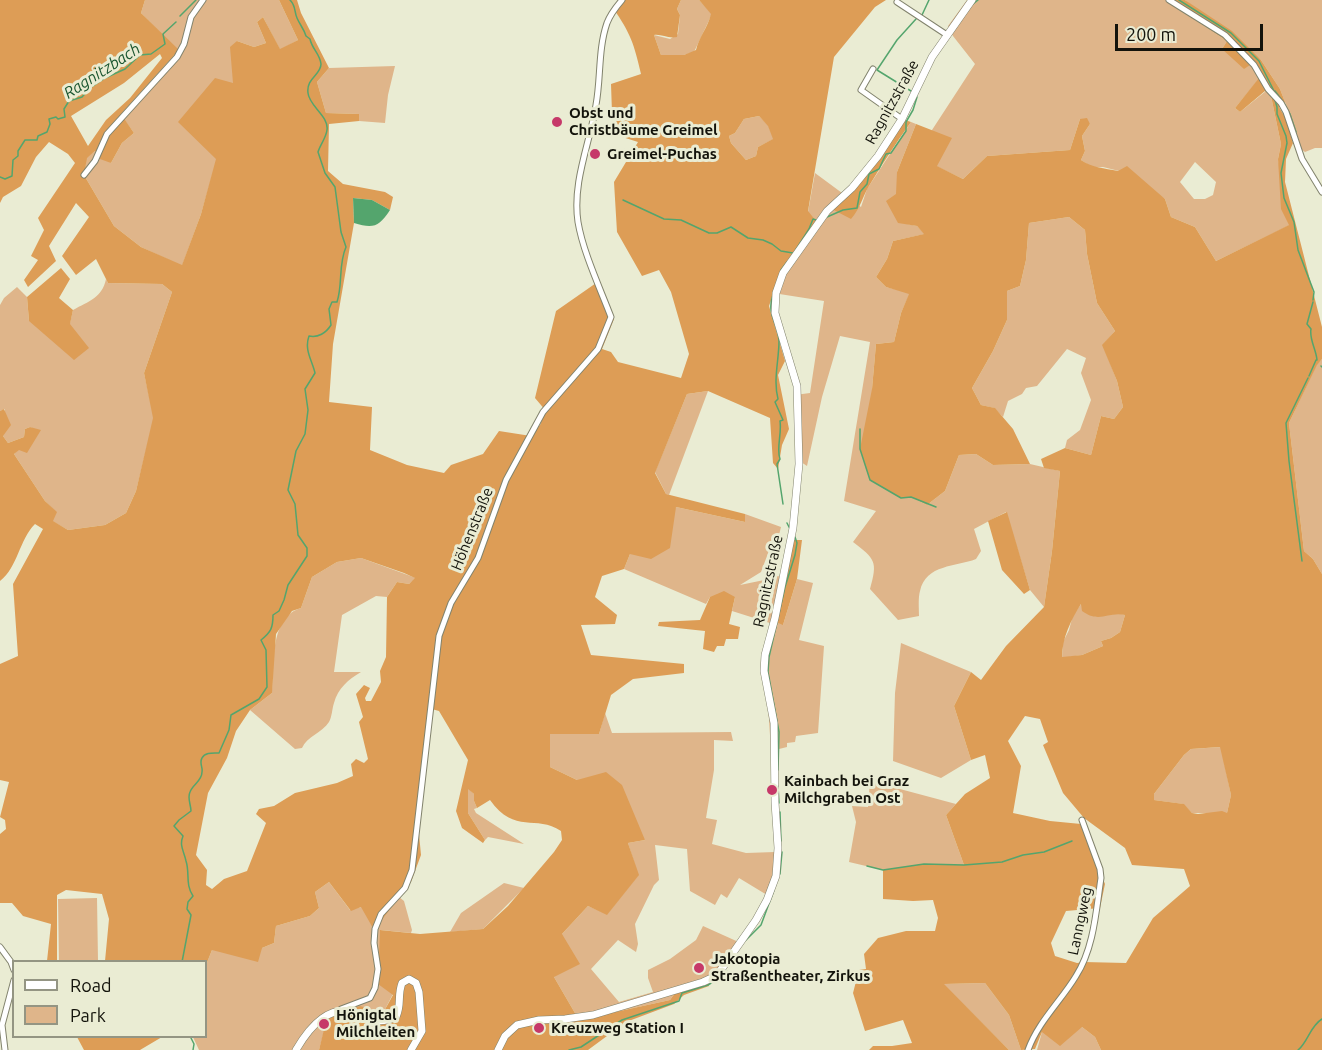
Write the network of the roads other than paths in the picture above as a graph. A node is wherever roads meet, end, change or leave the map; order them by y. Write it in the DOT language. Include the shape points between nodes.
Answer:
graph roads {
  1 [pos="203,0"];
  2 [pos="622,0"];
  3 [pos="972,0"];
  4 [pos="1169,0"];
  5 [pos="897,2"];
  6 [pos="946,35"];
  7 [pos="873,69"];
  8 [pos="902,119"];
  9 [pos="84,175"];
  10 [pos="1322,192"];
  11 [pos="1082,820"];
  12 [pos="0,947"];
  13 [pos="12,965"];
  14 [pos="12,988"];
  15 [pos="341,1009"];
  16 [pos="5,1050"];
  17 [pos="296,1050"];
  18 [pos="411,1050"];
  19 [pos="498,1050"];
  20 [pos="1028,1050"];
  1 -- 9 [label="street" via="191,17 177,57 107,134"];
  2 -- 15 [label="street, Höhenstraße" via="609,18 602,45 597,102 578,192 578,221 611,317 598,349 543,412 506,480 478,558 451,603 439,636 412,870 405,888 381,914 375,929 378,969 370,998"];
  3 -- 6 [label="main road, Ragnitzstraße"];
  4 -- 10 [label="street" via="1225,35 1254,65 1286,112 1302,159"];
  5 -- 6 [label="street"];
  6 -- 8 [label="main road, Ragnitzstraße"];
  7 -- 8 [label="street" via="861,90"];
  8 -- 19 [label="main road, Ragnitzstraße" via="852,188 827,211 783,273 776,293 775,313 797,386 799,464 793,528 765,655 764,671 774,723 778,848 776,876 767,900 716,976 593,1015 517,1025"];
  11 -- 20 [label="street, Lanngweg" via="1101,878 1092,935 1076,976"];
  12 -- 13 [label="street"];
  14 -- 16 [label="street" via="2,1025"];
  15 -- 17 [label="main road, Höhenstraße" via="329,1012"];
  15 -- 18 [label="main road" via="384,1022 396,1017 401,1006 402,983 410,979 419,992 422,1031"];
}
